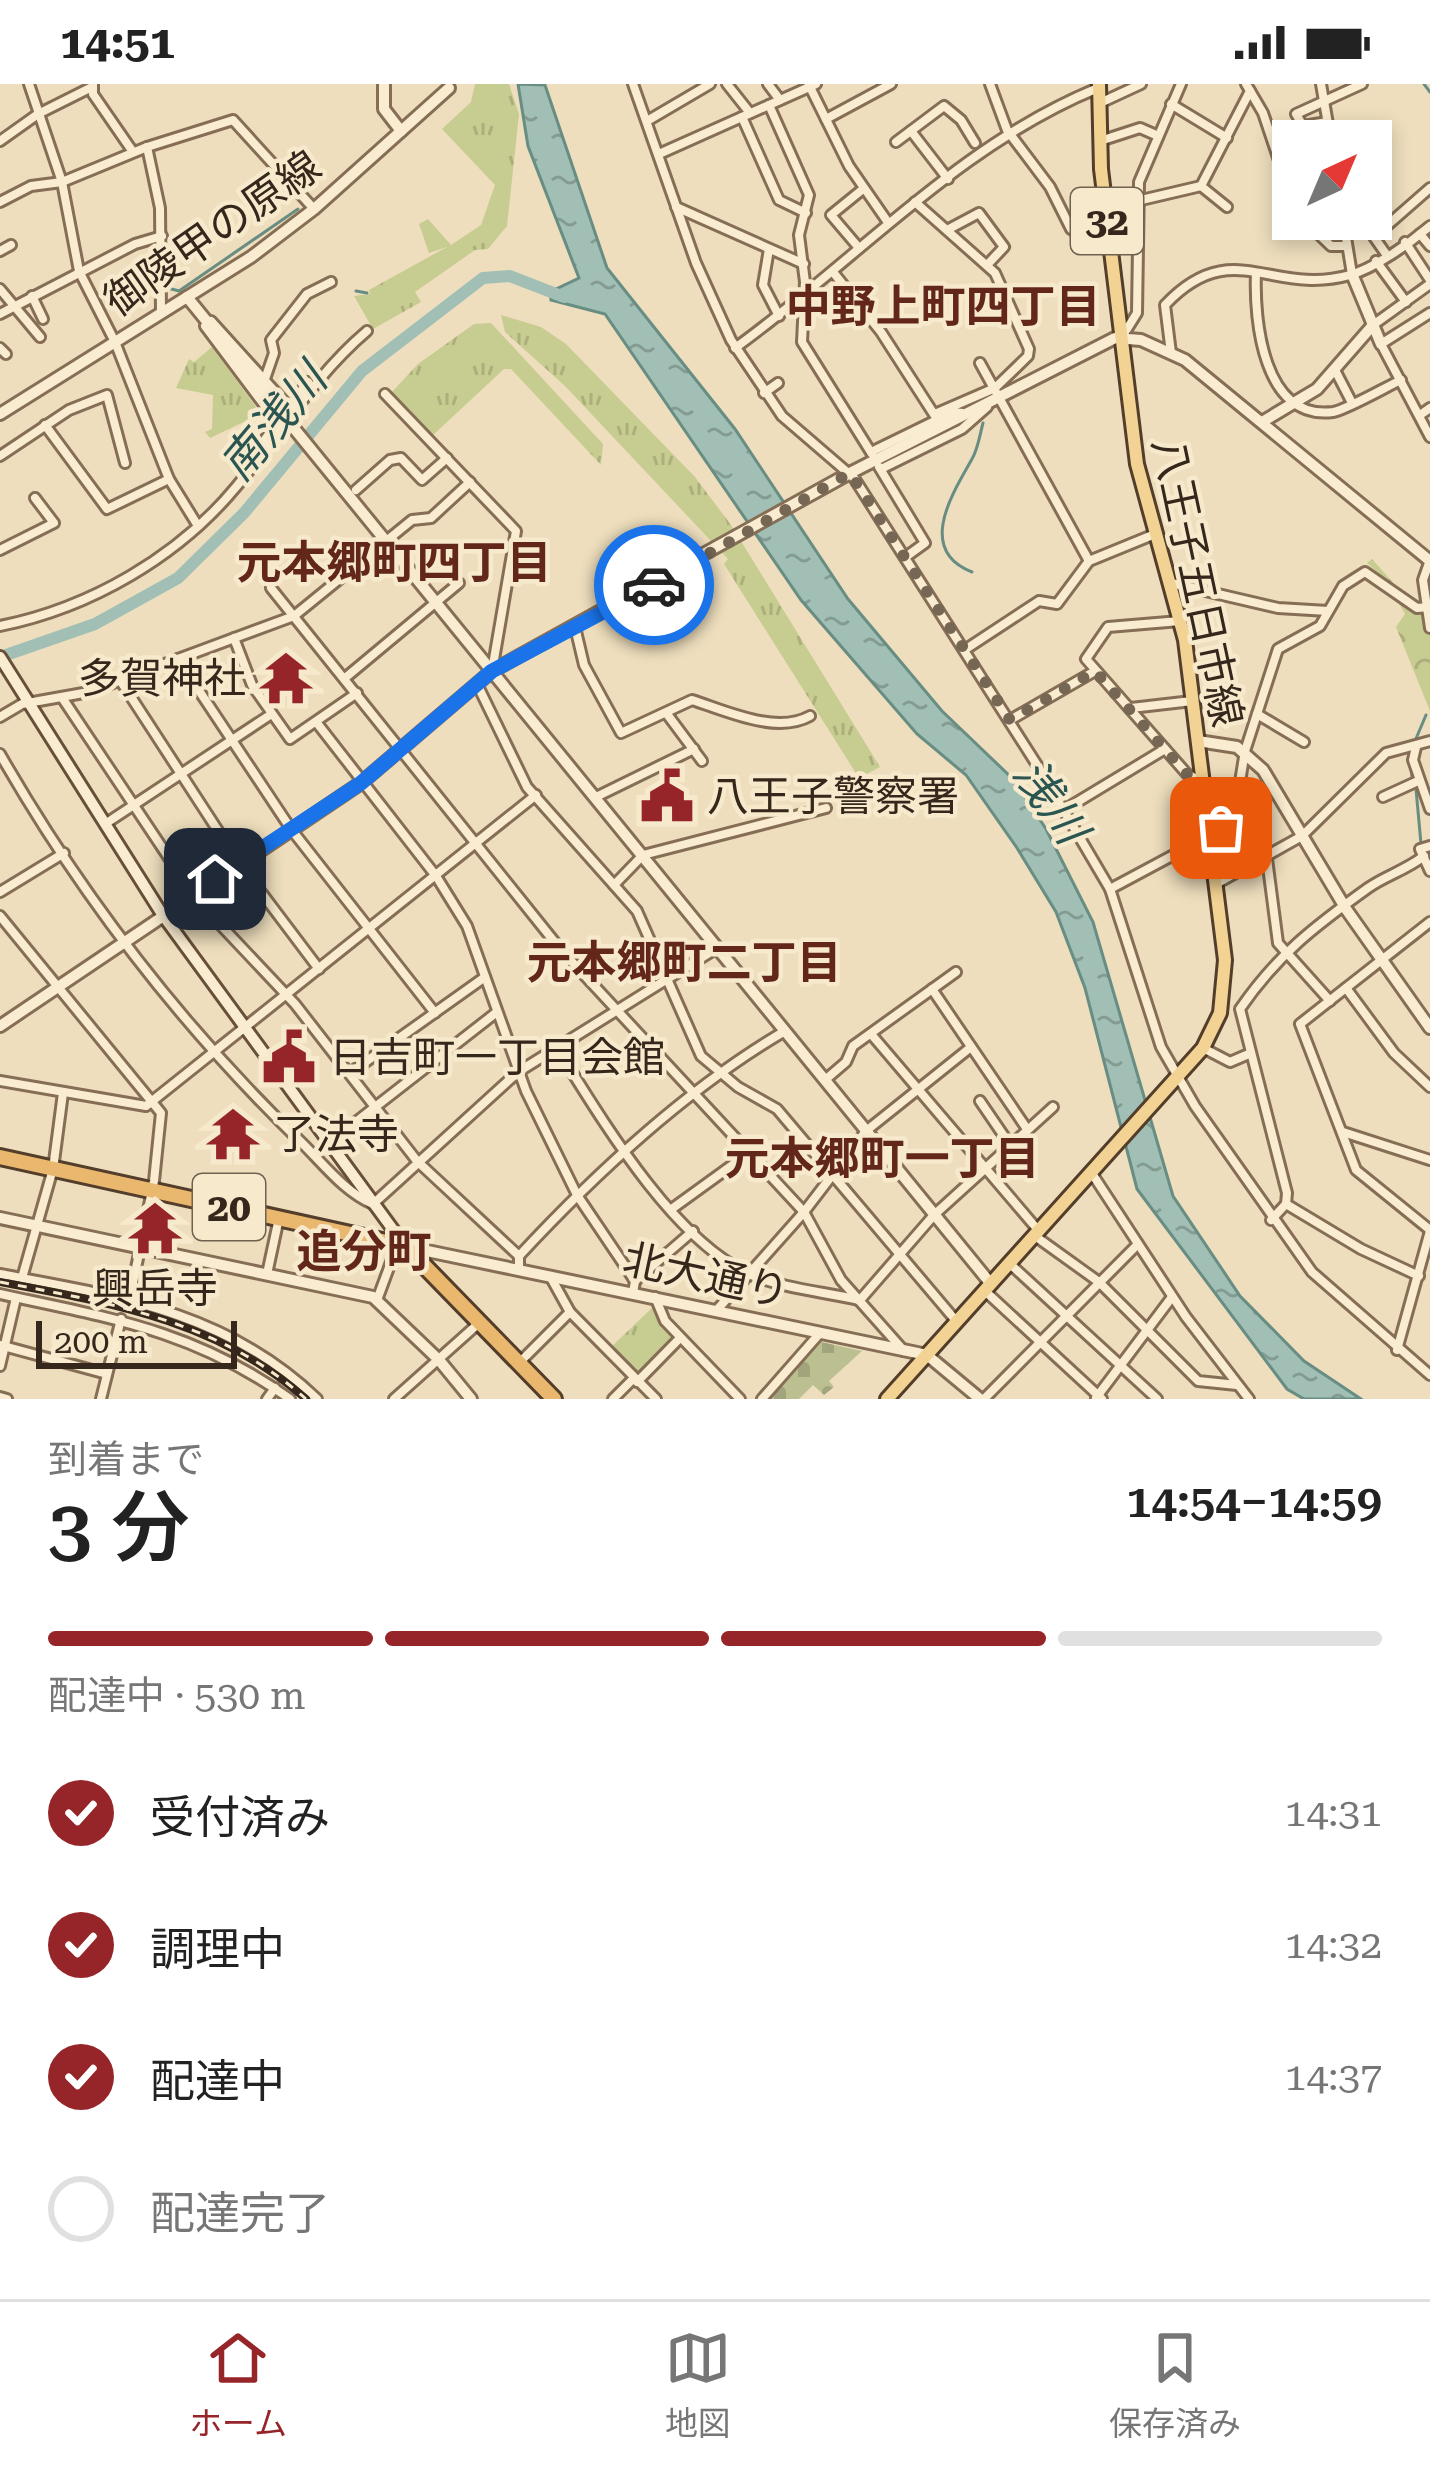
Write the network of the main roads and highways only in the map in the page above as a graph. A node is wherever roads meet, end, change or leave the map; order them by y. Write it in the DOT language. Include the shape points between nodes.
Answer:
graph roads {
  1 [pos="1099,86"];
  2 [pos="0,1157"];
  3 [pos="896,1396"];
  4 [pos="554,1399"];
  1 -- 3 [label="main road, 八王子五日市線 / 32" via="1137,464 1181,621 1225,967 1222,1004 1203,1048"];
  2 -- 4 [label="highway, 20" via="401,1245"];
}
